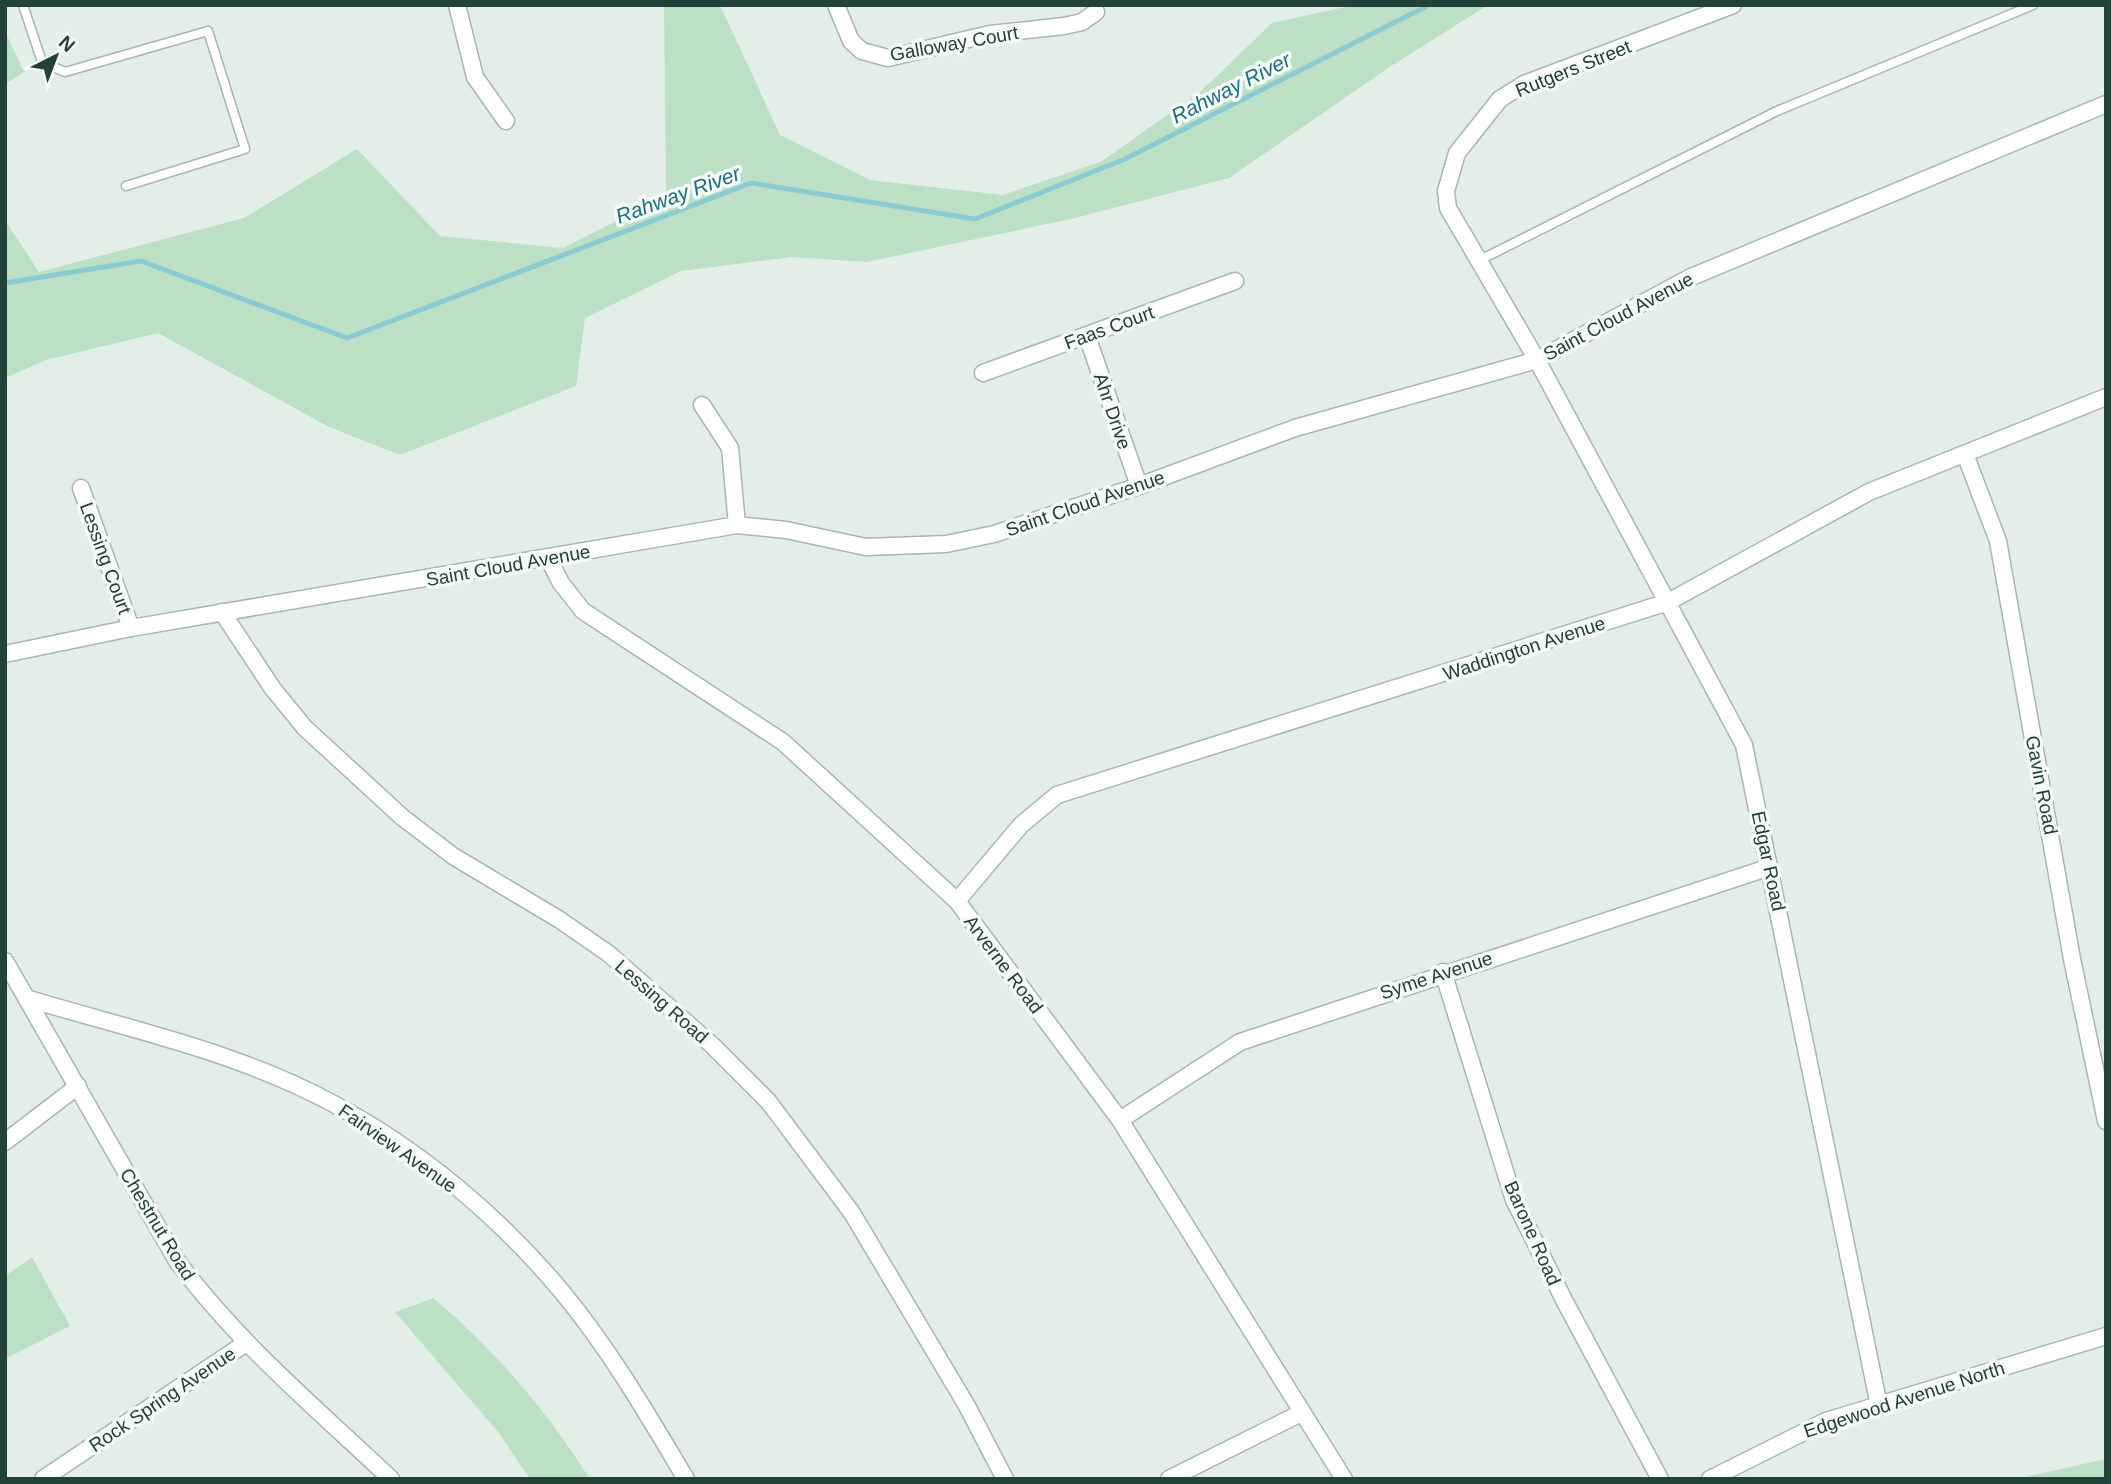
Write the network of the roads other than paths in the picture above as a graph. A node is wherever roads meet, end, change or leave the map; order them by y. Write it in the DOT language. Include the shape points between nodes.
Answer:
graph roads {
  1 [pos="23,5"];
  2 [pos="457,5"];
  3 [pos="836,5"];
  4 [pos="1733,5"];
  5 [pos="2033,5"];
  6 [pos="1096,12"];
  7 [pos="2106,104"];
  8 [pos="506,121"];
  9 [pos="126,186"];
  10 [pos="1478,261"];
  11 [pos="1235,281"];
  12 [pos="1087,336"];
  13 [pos="1537,360"];
  14 [pos="983,373"];
  15 [pos="2106,397"];
  16 [pos="702,405"];
  17 [pos="1965,454"];
  18 [pos="1139,486"];
  19 [pos="81,488"];
  20 [pos="737,525"];
  21 [pos="548,558"];
  22 [pos="1668,602"];
  23 [pos="222,612"];
  24 [pos="131,628"];
  25 [pos="5,654"];
  26 [pos="1770,867"];
  27 [pos="957,901"];
  28 [pos="5,961"];
  29 [pos="1443,972"];
  30 [pos="29,999"];
  31 [pos="78,1086"];
  32 [pos="1120,1120"];
  33 [pos="2106,1121"];
  34 [pos="5,1142"];
  35 [pos="2106,1336"];
  36 [pos="246,1343"];
  37 [pos="1879,1406"];
  38 [pos="1301,1413"];
  39 [pos="44,1479"];
  40 [pos="391,1479"];
  41 [pos="686,1479"];
  42 [pos="1005,1479"];
  43 [pos="1169,1479"];
  44 [pos="1344,1479"];
  45 [pos="1660,1479"];
  46 [pos="1710,1479"];
  1 -- 9 [label="lane" via="42,62 65,72 208,32 245,149"];
  2 -- 8 [label="street" via="475,77"];
  3 -- 6 [label="street, Galloway Court" via="851,41 862,51 888,58 990,34 1073,24"];
  4 -- 10 [label="street, Rutgers Street" via="1524,84 1500,99 1457,153 1446,191 1448,208"];
  5 -- 10 [label="lane" via="1777,111"];
  7 -- 13 [label="street, Saint Cloud Avenue" via="1689,278"];
  10 -- 13 [label="street, Rutgers Street"];
  11 -- 12 [label="street, Faas Court"];
  12 -- 14 [label="street, Faas Court"];
  12 -- 18 [label="street, Ahr Drive"];
  13 -- 18 [label="street, Saint Cloud Avenue" via="1296,428"];
  13 -- 22 [label="street, Edgar Road"];
  15 -- 17 [label="street, Waddington Avenue"];
  16 -- 20 [label="street" via="730,448"];
  17 -- 22 [label="street, Waddington Avenue" via="1869,492"];
  17 -- 33 [label="street, Gavin Road" via="1998,541 2072,959"];
  18 -- 20 [label="street, Saint Cloud Avenue" via="994,534 946,544 866,547"];
  19 -- 24 [label="street, Lessing Court"];
  20 -- 21 [label="street, Saint Cloud Avenue"];
  21 -- 23 [label="street, Saint Cloud Avenue"];
  21 -- 27 [label="street, Arverne Road" via="583,611 783,742"];
  22 -- 26 [label="street, Edgar Road" via="1744,745"];
  22 -- 27 [label="street, Waddington Avenue" via="1058,795 1021,825"];
  23 -- 24 [label="street, Saint Cloud Avenue"];
  23 -- 42 [label="street, Lessing Road" via="305,728 401,817 453,856 609,954 768,1101 852,1213"];
  24 -- 25 [label="street, Saint Cloud Avenue"];
  26 -- 29 [label="street, Syme Avenue"];
  26 -- 37 [label="street, Edgar Road"];
  27 -- 32 [label="street, Arverne Road"];
  28 -- 30 [label="street, Chestnut Road"];
  29 -- 32 [label="street, Syme Avenue" via="1240,1042"];
  29 -- 45 [label="street, Barone Road" via="1514,1200"];
  30 -- 31 [label="street, Chestnut Road"];
  30 -- 41 [label="street, Fairview Avenue" via="205,1051 282,1080 330,1101 441,1173 564,1294 619,1371"];
  31 -- 34 [label="street"];
  31 -- 36 [label="street, Chestnut Road" via="177,1261"];
  32 -- 38 [label="street, Arverne Road"];
  35 -- 37 [label="street, Edgewood Avenue North"];
  36 -- 39 [label="street, Rock Spring Avenue"];
  36 -- 40 [label="street, Chestnut Road"];
  37 -- 46 [label="street, Edgewood Avenue North" via="1797,1433"];
  38 -- 43 [label="street"];
  38 -- 44 [label="street, Arverne Road"];
}
